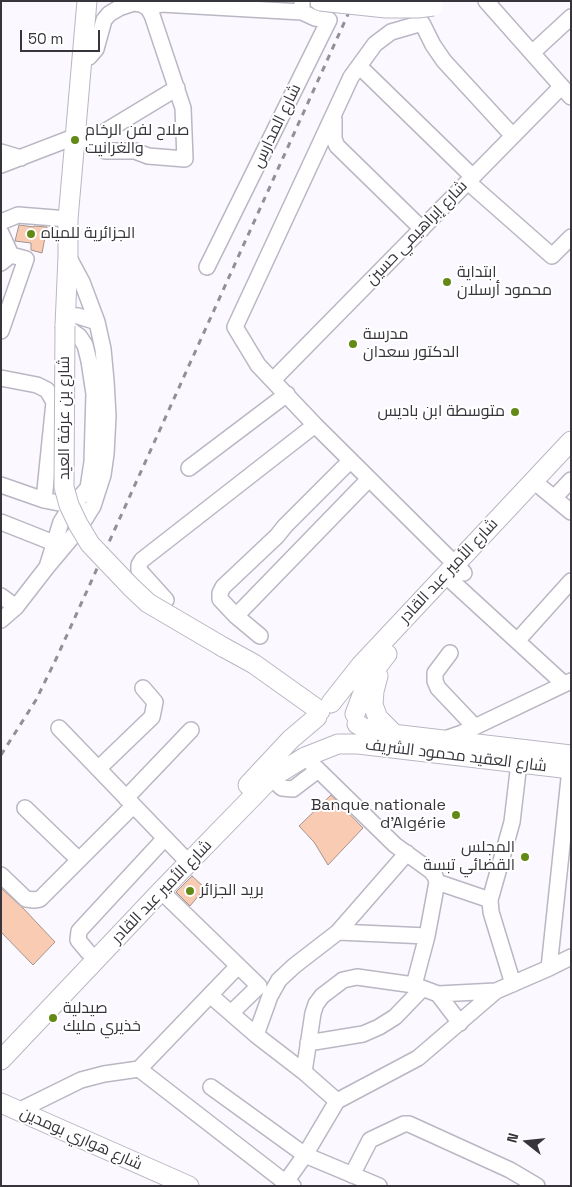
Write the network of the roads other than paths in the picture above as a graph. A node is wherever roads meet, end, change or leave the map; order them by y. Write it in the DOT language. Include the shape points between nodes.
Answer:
graph roads {
  1 [pos="87,1"];
  2 [pos="320,1"];
  3 [pos="486,1"];
  4 [pos="439,4"];
  5 [pos="302,7"];
  6 [pos="148,8"];
  7 [pos="571,17"];
  8 [pos="532,53"];
  9 [pos="82,58"];
  10 [pos="359,66"];
  11 [pos="177,88"];
  12 [pos="567,89"];
  13 [pos="334,113"];
  14 [pos="513,136"];
  15 [pos="83,138"];
  16 [pos="1,152"];
  17 [pos="21,158"];
  18 [pos="1,165"];
  19 [pos="471,179"];
  20 [pos="68,219"];
  21 [pos="1,222"];
  22 [pos="422,229"];
  23 [pos="1,233"];
  24 [pos="571,237"];
  25 [pos="68,256"];
  26 [pos="6,259"];
  27 [pos="207,267"];
  28 [pos="65,320"];
  29 [pos="97,322"];
  30 [pos="1,331"];
  31 [pos="1,378"];
  32 [pos="273,380"];
  33 [pos="287,394"];
  34 [pos="314,425"];
  35 [pos="571,441"];
  36 [pos="571,457"];
  37 [pos="350,461"];
  38 [pos="189,468"];
  39 [pos="369,479"];
  40 [pos="571,480"];
  41 [pos="1,485"];
  42 [pos="548,493"];
  43 [pos="44,500"];
  44 [pos="93,506"];
  45 [pos="73,507"];
  46 [pos="571,512"];
  47 [pos="1,522"];
  48 [pos="54,542"];
  49 [pos="47,568"];
  50 [pos="454,574"];
  51 [pos="571,581"];
  52 [pos="1,596"];
  53 [pos="166,600"];
  54 [pos="16,607"];
  55 [pos="236,616"];
  56 [pos="1,620"];
  57 [pos="260,636"];
  58 [pos="517,641"];
  59 [pos="450,653"];
  60 [pos="384,656"];
  61 [pos="568,683"];
  62 [pos="143,688"];
  63 [pos="322,710"];
  64 [pos="356,719"];
  65 [pos="474,727"];
  66 [pos="59,728"];
  67 [pos="191,730"];
  68 [pos="394,734"];
  69 [pos="440,741"];
  70 [pos="339,744"];
  71 [pos="571,755"];
  72 [pos="312,763"];
  73 [pos="519,763"];
  74 [pos="99,768"];
  75 [pos="571,769"];
  76 [pos="130,802"];
  77 [pos="25,808"];
  78 [pos="165,838"];
  79 [pos="407,853"];
  80 [pos="185,858"];
  81 [pos="79,860"];
  82 [pos="1,875"];
  83 [pos="437,882"];
  84 [pos="161,891"];
  85 [pos="490,900"];
  86 [pos="338,932"];
  87 [pos="428,936"];
  88 [pos="88,952"];
  89 [pos="571,957"];
  90 [pos="238,966"];
  91 [pos="549,968"];
  92 [pos="513,984"];
  93 [pos="258,986"];
  94 [pos="418,987"];
  95 [pos="496,991"];
  96 [pos="438,994"];
  97 [pos="210,995"];
  98 [pos="270,996"];
  99 [pos="231,1013"];
  100 [pos="460,1023"];
  101 [pos="256,1035"];
  102 [pos="308,1043"];
  103 [pos="1,1044"];
  104 [pos="1,1060"];
  105 [pos="139,1069"];
  106 [pos="304,1072"];
  107 [pos="211,1087"];
  108 [pos="337,1101"];
  109 [pos="10,1107"];
  110 [pos="305,1155"];
  111 [pos="357,1179"];
  112 [pos="288,1185"];
  113 [pos="189,1186"];
  114 [pos="379,1186"];
  115 [pos="537,1186"];
  1 -- 9 [label="main road, شارع بن عرفة العيد"];
  2 -- 4 [label="main road, bridge" via="386,8"];
  3 -- 8 [label="street"];
  5 -- 6 [label="street" via="161,4"];
  5 -- 27 [label="street, شارع المدارس" via="315,18 329,20"];
  6 -- 9 [label="street" via="134,3 110,14 104,20 96,49 89,57"];
  6 -- 11 [label="street"];
  7 -- 8 [label="street"];
  8 -- 12 [label="street"];
  9 -- 15 [label="main road, شارع بن عرفة العيد"];
  10 -- 13 [label="street"];
  10 -- 14 [label="street" via="375,44 391,32 422,23 444,61"];
  10 -- 19 [label="street"];
  11 -- 15 [label="street"];
  11 -- 15 [label="street" via="183,108 184,159 148,156 135,151 105,151"];
  12 -- 14 [label="street, شارع إبراهيمي حسين"];
  13 -- 22 [label="street" via="337,146"];
  13 -- 32 [label="street" via="235,327 258,365"];
  14 -- 19 [label="street, شارع إبراهيمي حسين"];
  15 -- 17 [label="street"];
  15 -- 20 [label="main road, شارع بن عرفة العيد"];
  16 -- 17 [label="street"];
  17 -- 18 [label="street"];
  19 -- 22 [label="street, شارع إبراهيمي حسين"];
  19 -- 24 [label="street" via="552,256"];
  20 -- 21 [label="street" via="18,215"];
  20 -- 25 [label="main road, شارع بن عرفة العيد"];
  22 -- 32 [label="street, شارع إبراهيمي حسين"];
  23 -- 26 [label="street"];
  25 -- 28 [label="main road, شارع بن عرفة العيد"];
  25 -- 29 [label="street"];
  26 -- 30 [label="street" via="26,260"];
  28 -- 29 [label="street" via="78,316"];
  28 -- 45 [label="street" via="85,345 94,394 90,478 88,488"];
  28 -- 63 [label="main road, شارع بن عرفة العيد, bridge" via="64,486 69,505 90,544 148,603 254,664"];
  29 -- 44 [label="street" via="108,416 103,475"];
  31 -- 43 [label="street" via="38,385 47,390 54,402"];
  32 -- 33 [label="street"];
  33 -- 34 [label="street"];
  33 -- 38 [label="street"];
  34 -- 37 [label="street"];
  34 -- 53 [label="street" via="142,560 139,570"];
  35 -- 50 [label="main road, شارع الأمير عبد القادر"];
  36 -- 42 [label="main road, شارع الأمير عبد القادر"];
  37 -- 39 [label="street"];
  37 -- 55 [label="street" via="224,588 220,599"];
  39 -- 50 [label="street"];
  39 -- 55 [label="street"];
  40 -- 42 [label="street"];
  41 -- 43 [label="street"];
  42 -- 46 [label="street"];
  42 -- 50 [label="main road, شارع الأمير عبد القادر"];
  43 -- 45 [label="street"];
  44 -- 45 [label="street"];
  44 -- 49 [label="street"];
  45 -- 48 [label="street" via="61,522"];
  47 -- 48 [label="street"];
  48 -- 49 [label="street"];
  49 -- 54 [label="street"];
  50 -- 58 [label="street"];
  50 -- 60 [label="main road, شارع الأمير عبد القادر"];
  50 -- 63 [label="main road, شارع الأمير عبد القادر" via="362,665"];
  51 -- 58 [label="street"];
  52 -- 54 [label="street"];
  54 -- 56 [label="street"];
  55 -- 57 [label="street"];
  58 -- 61 [label="street"];
  59 -- 65 [label="street" via="435,674 435,681"];
  60 -- 64 [label="main road, شارع الأمير عبد القادر" via="368,679"];
  60 -- 68 [label="main road" via="373,705 378,718"];
  61 -- 65 [label="street"];
  62 -- 74 [label="street" via="155,702 152,717"];
  63 -- 64 [label="main road" via="345,704"];
  63 -- 70 [label="main road" via="315,724 320,737 331,744"];
  63 -- 80 [label="main road, شارع الأمير عبد القادر" via="291,739"];
  64 -- 68 [label="main road, شارع العقيد محمود الشريف" via="366,730"];
  64 -- 70 [label="main road" via="355,734 344,744"];
  65 -- 69 [label="street"];
  66 -- 74 [label="street"];
  67 -- 76 [label="street"];
  68 -- 69 [label="main road, شارع العقيد محمود الشريف"];
  69 -- 71 [label="main road, شارع العقيد محمود الشريف"];
  70 -- 72 [label="main road, شارع الأمير عبد القادر"];
  70 -- 73 [label="main road, شارع العقيد محمود الشريف"];
  72 -- 79 [label="street"];
  72 -- 80 [label="main road, شارع الأمير عبد القادر" via="271,778"];
  73 -- 75 [label="main road, شارع العقيد محمود الشريف"];
  73 -- 85 [label="street" via="512,822"];
  74 -- 76 [label="street"];
  75 -- 91 [label="street"];
  76 -- 78 [label="street"];
  76 -- 81 [label="street"];
  77 -- 81 [label="street"];
  78 -- 80 [label="street"];
  78 -- 88 [label="street" via="78,931 78,940"];
  79 -- 83 [label="street" via="431,871"];
  79 -- 86 [label="street"];
  80 -- 84 [label="main road, شارع الأمير عبد القادر"];
  80 -- 88 [label="main road, شارع الأمير عبد القادر"];
  81 -- 82 [label="street" via="40,899 26,899"];
  83 -- 85 [label="street"];
  83 -- 87 [label="street"];
  84 -- 90 [label="street"];
  84 -- 104 [label="main road, شارع الأمير عبد القادر"];
  85 -- 92 [label="street"];
  86 -- 87 [label="street"];
  86 -- 98 [label="street" via="279,980"];
  87 -- 94 [label="street"];
  88 -- 103 [label="main road, شارع الأمير عبد القادر"];
  89 -- 91 [label="street"];
  90 -- 93 [label="street"];
  90 -- 97 [label="street"];
  91 -- 92 [label="street"];
  92 -- 95 [label="street"];
  93 -- 98 [label="street"];
  93 -- 99 [label="street"];
  94 -- 96 [label="street"];
  94 -- 102 [label="street" via="395,1017 380,1027 363,1034"];
  94 -- 102 [label="street" via="357,977 343,980 316,1004"];
  95 -- 96 [label="street"];
  95 -- 100 [label="street"];
  96 -- 100 [label="street"];
  97 -- 99 [label="street"];
  97 -- 105 [label="street"];
  98 -- 101 [label="street"];
  99 -- 101 [label="street"];
  100 -- 108 [label="street" via="418,1058"];
  101 -- 106 [label="street"];
  102 -- 106 [label="street"];
  105 -- 109 [label="street" via="81,1080"];
  105 -- 112 [label="street"];
  106 -- 108 [label="street"];
  107 -- 110 [label="street"];
  108 -- 110 [label="street"];
  109 -- 113 [label="main road, شارع هواري بومدين"];
  110 -- 111 [label="street"];
  110 -- 112 [label="street"];
  111 -- 114 [label="street"];
  111 -- 115 [label="street" via="370,1140 409,1124 510,1170"];
}
